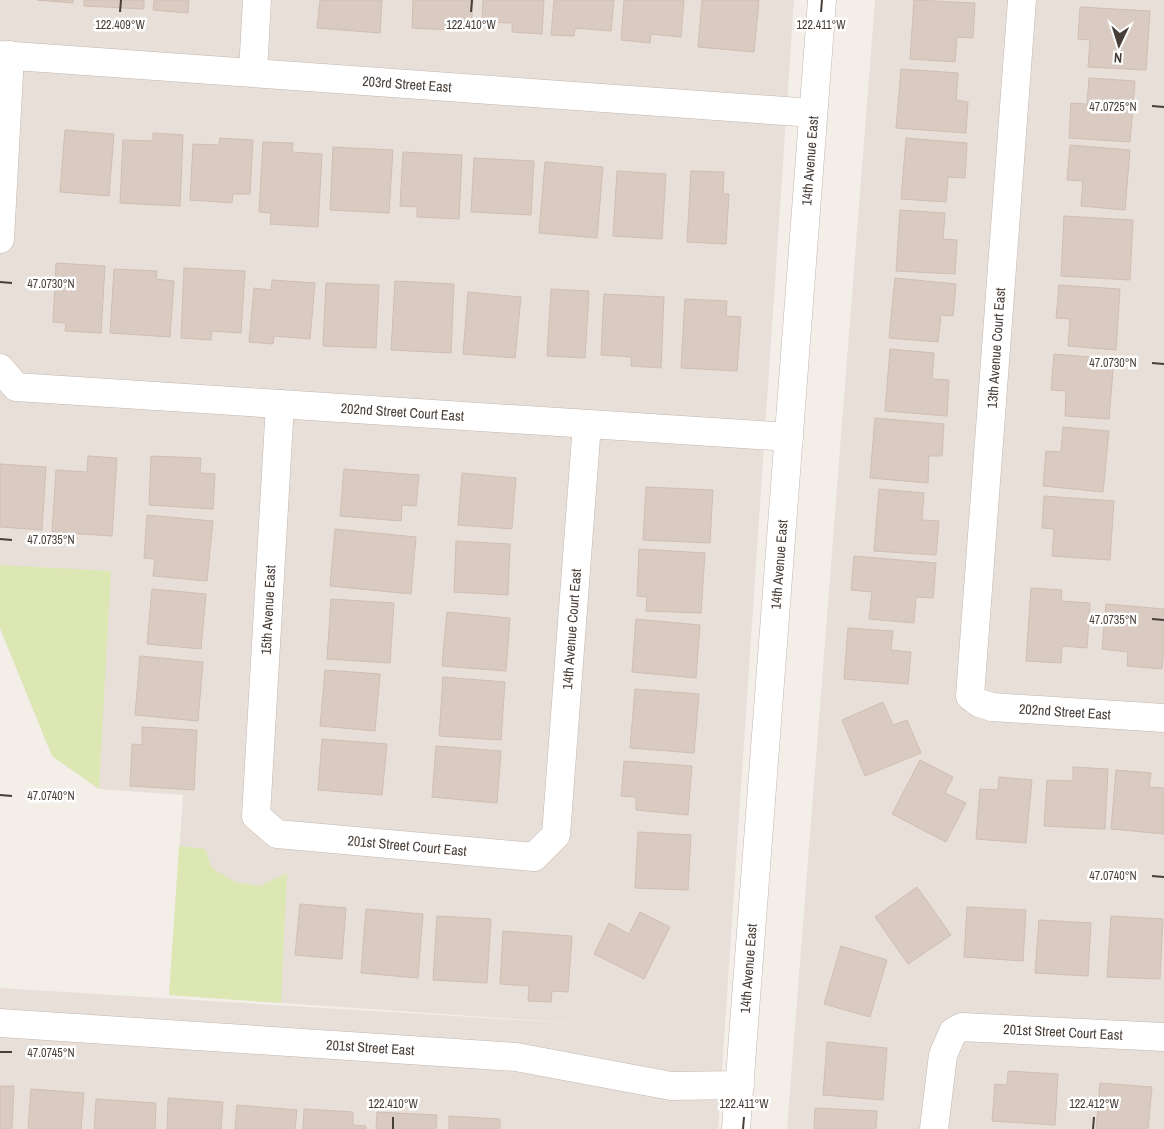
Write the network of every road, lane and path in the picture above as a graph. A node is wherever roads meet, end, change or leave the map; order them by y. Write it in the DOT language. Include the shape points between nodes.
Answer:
graph roads {
  1 [pos="257,0"];
  2 [pos="822,0"];
  3 [pos="1022,0"];
  4 [pos="5,55"];
  5 [pos="253,72"];
  6 [pos="813,112"];
  7 [pos="0,240"];
  8 [pos="8,378"];
  9 [pos="280,404"];
  10 [pos="587,424"];
  11 [pos="789,437"];
  12 [pos="970,696"];
  13 [pos="1164,718"];
  14 [pos="256,816"];
  15 [pos="556,835"];
  16 [pos="0,1023"];
  17 [pos="1164,1037"];
  18 [pos="740,1085"];
  19 [pos="736,1129"];
  20 [pos="934,1129"];
  1 -- 5 [label="street"];
  2 -- 6 [label="street, 14th Avenue East"];
  3 -- 12 [label="street, 13th Avenue Court East"];
  4 -- 5 [label="street, 203rd Street East"];
  4 -- 7 [label="street"];
  5 -- 6 [label="street, 203rd Street East"];
  6 -- 11 [label="street, 14th Avenue East"];
  8 -- 9 [label="street, 202nd Street Court East"];
  9 -- 10 [label="street, 202nd Street Court East"];
  9 -- 14 [label="street, 15th Avenue East"];
  10 -- 11 [label="street, 202nd Street Court East"];
  10 -- 15 [label="street, 14th Avenue Court East"];
  11 -- 18 [label="street, 14th Avenue East"];
  12 -- 13 [label="street, 202nd Street East" via="992,707"];
  14 -- 15 [label="street, 201st Street Court East" via="276,834 534,857"];
  16 -- 18 [label="street, 201st Street East" via="516,1057 671,1086"];
  17 -- 20 [label="street, 201st Street Court East" via="962,1027 953,1032 943,1055"];
  18 -- 19 [label="street, 14th Avenue East"];
}
